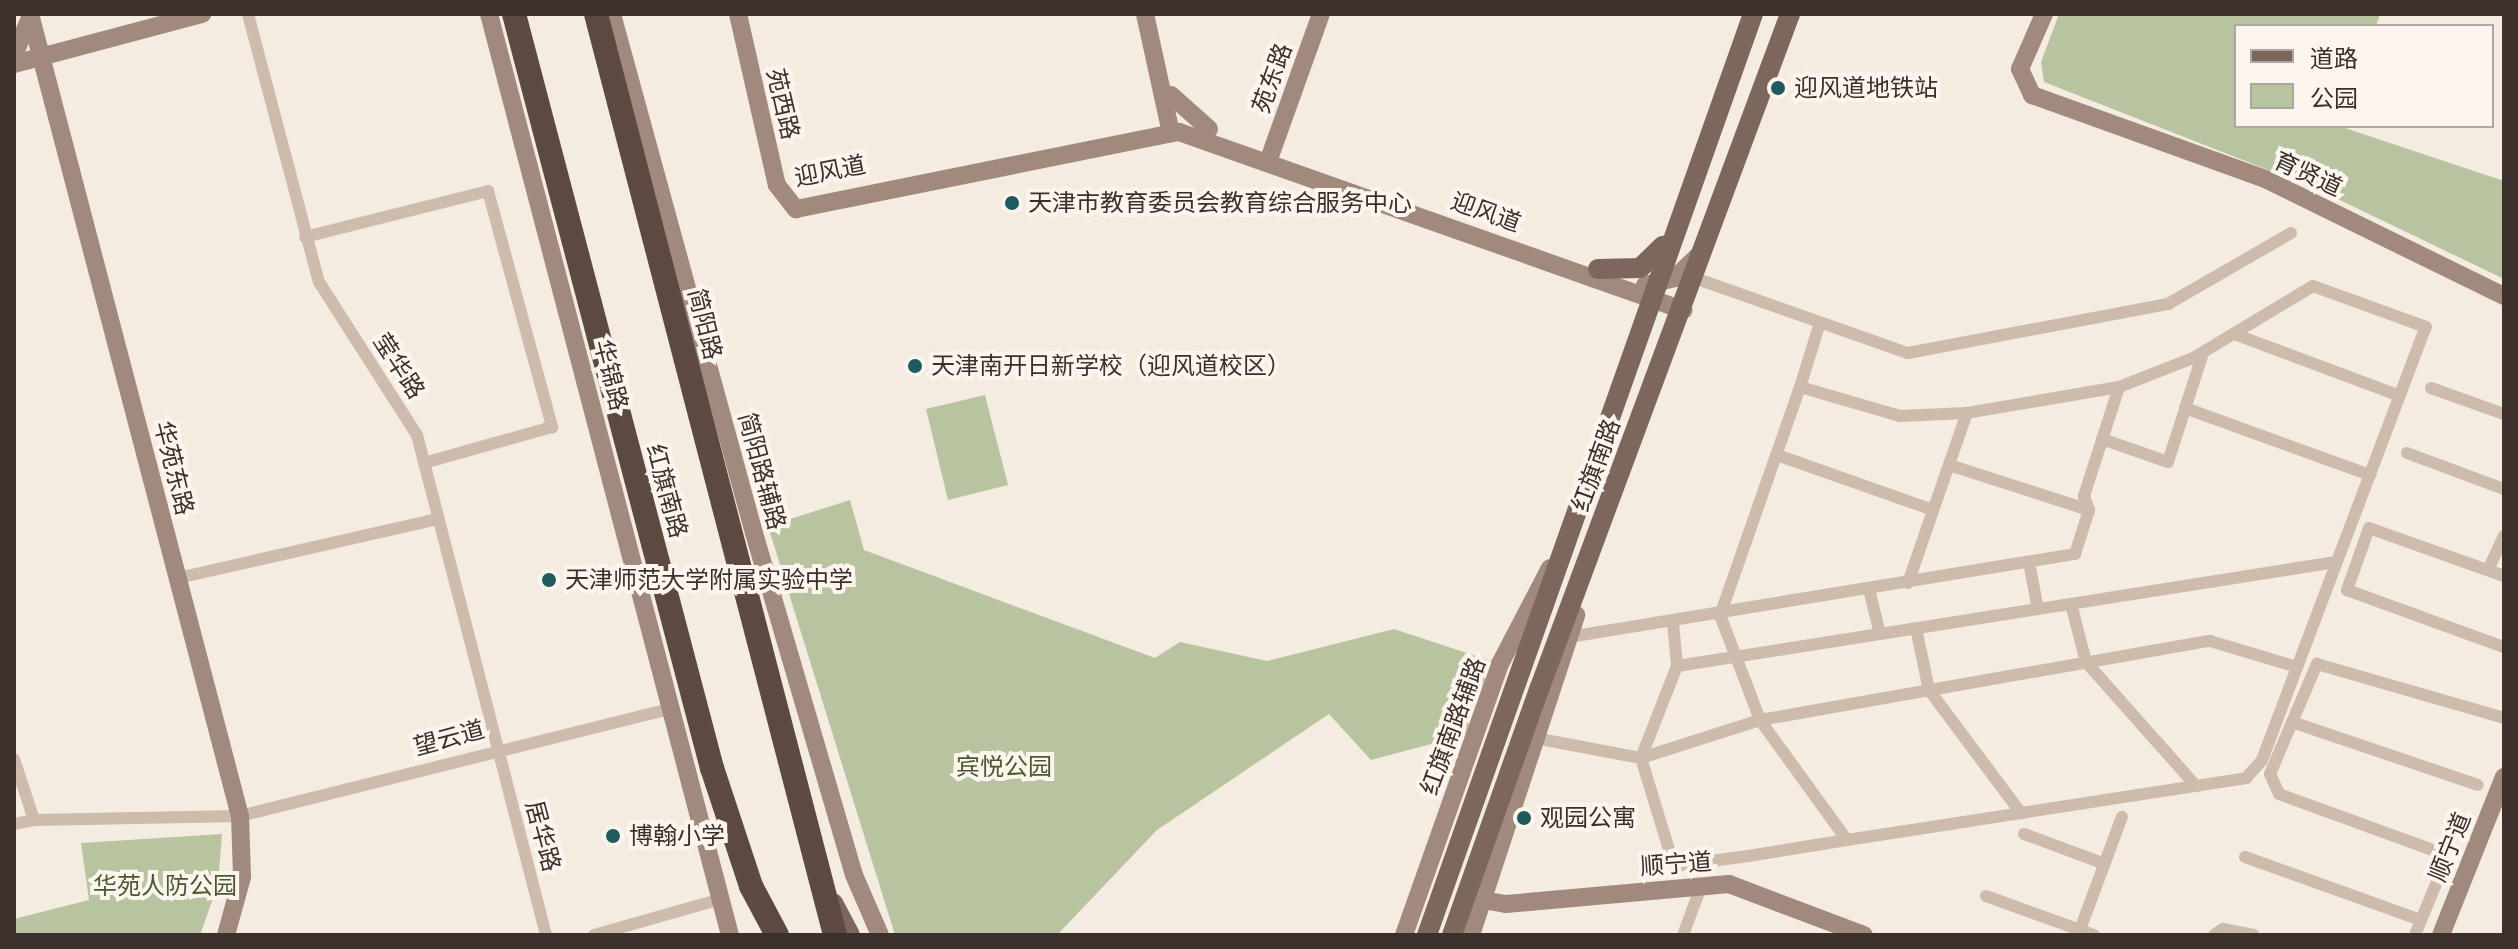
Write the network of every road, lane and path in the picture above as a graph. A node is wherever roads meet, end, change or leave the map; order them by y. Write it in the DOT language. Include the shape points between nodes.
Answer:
graph roads {
  1 [pos="33,14"];
  2 [pos="175,14"];
  3 [pos="202,14"];
  4 [pos="248,14"];
  5 [pos="489,14"];
  6 [pos="514,14"];
  7 [pos="738,14"];
  8 [pos="1145,14"];
  9 [pos="1152,14"];
  10 [pos="1310,14"];
  11 [pos="1321,14"];
  12 [pos="1753,14"];
  13 [pos="1790,14"];
  14 [pos="2044,14"];
  15 [pos="608,15"];
  16 [pos="43,55"];
  17 [pos="14,56"];
  18 [pos="14,64"];
  19 [pos="53,82"];
  20 [pos="1171,95"];
  21 [pos="1174,128"];
  22 [pos="1209,129"];
  23 [pos="1267,152"];
  24 [pos="786,203"];
  25 [pos="1674,229"];
  26 [pos="2291,233"];
  27 [pos="305,237"];
  28 [pos="1596,273"];
  29 [pos="1688,276"];
  30 [pos="1652,284"];
  31 [pos="2504,296"];
  32 [pos="1685,306"];
  33 [pos="1819,326"];
  34 [pos="2234,334"];
  35 [pos="2203,353"];
  36 [pos="1800,387"];
  37 [pos="2119,387"];
  38 [pos="2431,388"];
  39 [pos="2400,396"];
  40 [pos="2185,408"];
  41 [pos="1967,413"];
  42 [pos="2504,414"];
  43 [pos="2102,439"];
  44 [pos="2407,453"];
  45 [pos="1777,455"];
  46 [pos="424,463"];
  47 [pos="1949,465"];
  48 [pos="2370,475"];
  49 [pos="2504,489"];
  50 [pos="1933,510"];
  51 [pos="2089,510"];
  52 [pos="438,519"];
  53 [pos="2504,535"];
  54 [pos="1564,541"];
  55 [pos="1594,553"];
  56 [pos="2029,562"];
  57 [pos="2336,562"];
  58 [pos="2488,570"];
  59 [pos="2504,576"];
  60 [pos="182,577"];
  61 [pos="1908,583"];
  62 [pos="1869,589"];
  63 [pos="2071,604"];
  64 [pos="2038,609"];
  65 [pos="1720,615"];
  66 [pos="1673,623"];
  67 [pos="1916,628"];
  68 [pos="1880,634"];
  69 [pos="1569,637"];
  70 [pos="2504,647"];
  71 [pos="1738,656"];
  72 [pos="2086,662"];
  73 [pos="1677,666"];
  74 [pos="2297,667"];
  75 [pos="1929,690"];
  76 [pos="670,709"];
  77 [pos="2504,718"];
  78 [pos="1760,720"];
  79 [pos="2292,722"];
  80 [pos="1540,739"];
  81 [pos="497,748"];
  82 [pos="1641,758"];
  83 [pos="14,759"];
  84 [pos="2504,777"];
  85 [pos="2478,785"];
  86 [pos="2196,786"];
  87 [pos="2021,813"];
  88 [pos="245,815"];
  89 [pos="2122,817"];
  90 [pos="34,820"];
  91 [pos="14,824"];
  92 [pos="2024,834"];
  93 [pos="1847,840"];
  94 [pos="2245,857"];
  95 [pos="2105,864"];
  96 [pos="816,865"];
  97 [pos="1702,884"];
  98 [pos="1986,896"];
  99 [pos="721,899"];
  100 [pos="1483,900"];
  101 [pos="2421,920"];
  102 [pos="2079,932"];
  103 [pos="226,935"];
  104 [pos="238,935"];
  105 [pos="546,935"];
  106 [pos="594,935"];
  107 [pos="730,935"];
  108 [pos="777,935"];
  109 [pos="835,935"];
  110 [pos="850,935"];
  111 [pos="880,935"];
  112 [pos="1404,935"];
  113 [pos="1427,935"];
  114 [pos="1452,935"];
  115 [pos="1471,935"];
  116 [pos="1683,935"];
  117 [pos="1864,935"];
  118 [pos="2094,935"];
  119 [pos="2214,935"];
  120 [pos="2253,935"];
  121 [pos="2415,935"];
  122 [pos="2441,935"];
  1 -- 16 [label="street, 华苑东路"];
  1 -- 17 [label="street"];
  2 -- 16 [label="street"];
  3 -- 16 [label="street"];
  4 -- 27 [label="street, 莹华路"];
  5 -- 76 [label="street, 华锦路"];
  6 -- 108 [label="highway, 红旗南路" via="712,768 751,886"];
  7 -- 24 [label="street, 苑西路"];
  8 -- 21 [label="street"];
  9 -- 20 [label="street"];
  10 -- 23 [label="street, 苑东路" via="1270,124"];
  11 -- 23 [label="street, 苑东路"];
  12 -- 25 [label="main road, 红旗南路"];
  13 -- 29 [label="main road, 红旗南路" via="1708,242"];
  14 -- 31 [label="street, 育贤道" via="2020,69 2032,95 2265,179"];
  15 -- 96 [label="highway, 简阳路"];
  15 -- 111 [label="street, 简阳路辅路" via="854,875"];
  16 -- 17 [label="street"];
  16 -- 18 [label="street"];
  16 -- 19 [label="street, 华苑东路"];
  18 -- 19 [label="street" via="35,68"];
  19 -- 60 [label="street, 华苑东路"];
  20 -- 21 [label="street"];
  20 -- 22 [label="street"];
  21 -- 22 [label="street, 迎风道"];
  21 -- 23 [label="street, 迎风道"];
  21 -- 24 [label="street, 迎风道"];
  22 -- 23 [label="street, 迎风道"];
  23 -- 28 [label="street, 迎风道"];
  23 -- 28 [label="street, 迎风道" via="1297,169"];
  25 -- 28 [label="main road" via="1640,268"];
  25 -- 30 [label="main road, 红旗南路"];
  26 -- 33 [label="street" via="2157,307 1908,353"];
  27 -- 46 [label="street, 莹华路" via="319,282 417,435"];
  27 -- 46 [label="street" via="488,191 552,427"];
  28 -- 30 [label="street, 迎风道"];
  29 -- 30 [label="street"];
  29 -- 32 [label="main road, 红旗南路"];
  29 -- 33 [label="street"];
  30 -- 32 [label="street, 迎风道"];
  30 -- 54 [label="main road, 红旗南路"];
  32 -- 55 [label="main road, 红旗南路"];
  33 -- 36 [label="street"];
  34 -- 35 [label="street"];
  34 -- 39 [label="street"];
  34 -- 39 [label="street" via="2313,286 2426,327"];
  35 -- 37 [label="street"];
  35 -- 40 [label="street"];
  36 -- 41 [label="street" via="1900,416"];
  36 -- 45 [label="street"];
  37 -- 41 [label="street"];
  37 -- 43 [label="street"];
  38 -- 42 [label="street"];
  39 -- 48 [label="street"];
  40 -- 43 [label="street" via="2168,462"];
  40 -- 48 [label="street"];
  41 -- 47 [label="street"];
  43 -- 51 [label="street" via="2084,496"];
  44 -- 49 [label="street"];
  45 -- 50 [label="street"];
  45 -- 65 [label="street"];
  46 -- 52 [label="street, 莹华路"];
  47 -- 50 [label="street"];
  47 -- 51 [label="street"];
  48 -- 57 [label="street"];
  50 -- 61 [label="street"];
  51 -- 56 [label="street" via="2075,554"];
  52 -- 60 [label="street"];
  52 -- 81 [label="street, 莹华路"];
  53 -- 58 [label="street"];
  54 -- 112 [label="street, 红旗南路辅路" via="1500,664"];
  54 -- 113 [label="main road, 红旗南路"];
  55 -- 69 [label="street"];
  55 -- 114 [label="main road, 红旗南路, bridge"];
  56 -- 61 [label="street"];
  56 -- 64 [label="street"];
  57 -- 63 [label="street"];
  57 -- 74 [label="street"];
  58 -- 59 [label="street"];
  58 -- 70 [label="street" via="2369,528 2347,590"];
  60 -- 88 [label="street, 华苑东路"];
  61 -- 62 [label="street"];
  62 -- 65 [label="street"];
  62 -- 68 [label="street"];
  63 -- 64 [label="street"];
  63 -- 72 [label="street"];
  64 -- 67 [label="street"];
  65 -- 66 [label="street"];
  65 -- 71 [label="street"];
  66 -- 69 [label="street"];
  66 -- 73 [label="street"];
  67 -- 68 [label="street"];
  67 -- 75 [label="street"];
  68 -- 71 [label="street"];
  69 -- 80 [label="street"];
  71 -- 73 [label="street"];
  71 -- 78 [label="street"];
  72 -- 74 [label="street" via="2210,641"];
  72 -- 75 [label="street"];
  72 -- 86 [label="street"];
  73 -- 82 [label="street"];
  74 -- 86 [label="street" via="2262,760 2246,778"];
  75 -- 78 [label="street"];
  75 -- 87 [label="street"];
  76 -- 81 [label="street, 望云道"];
  76 -- 99 [label="street, 华锦路"];
  77 -- 79 [label="street" via="2328,662 2317,664"];
  78 -- 82 [label="street"];
  78 -- 93 [label="street"];
  79 -- 85 [label="street"];
  79 -- 101 [label="street" via="2270,774 2279,794 2441,853 2445,862"];
  80 -- 82 [label="street"];
  80 -- 100 [label="street"];
  81 -- 88 [label="street, 望云道"];
  81 -- 105 [label="street, 居华路"];
  82 -- 93 [label="street" via="1674,866"];
  83 -- 90 [label="street"];
  84 -- 122 [label="street, 顺宁道"];
  86 -- 87 [label="street"];
  87 -- 93 [label="street"];
  88 -- 90 [label="street, 望云道"];
  88 -- 103 [label="street, 华苑东路" via="242,877"];
  88 -- 104 [label="street, 华苑东路" via="254,864"];
  89 -- 95 [label="street"];
  90 -- 91 [label="street, 望云道"];
  92 -- 95 [label="street"];
  94 -- 101 [label="street"];
  95 -- 102 [label="street"];
  96 -- 109 [label="highway"];
  96 -- 110 [label="main road"];
  97 -- 100 [label="street, 顺宁道" via="1506,904"];
  97 -- 116 [label="street"];
  97 -- 117 [label="street, 顺宁道" via="1729,884"];
  98 -- 102 [label="street"];
  99 -- 106 [label="street"];
  99 -- 107 [label="street, 华锦路"];
  100 -- 115 [label="street"];
  101 -- 121 [label="street"];
  102 -- 118 [label="street"];
  119 -- 120 [label="street" via="2223,929"];
}
